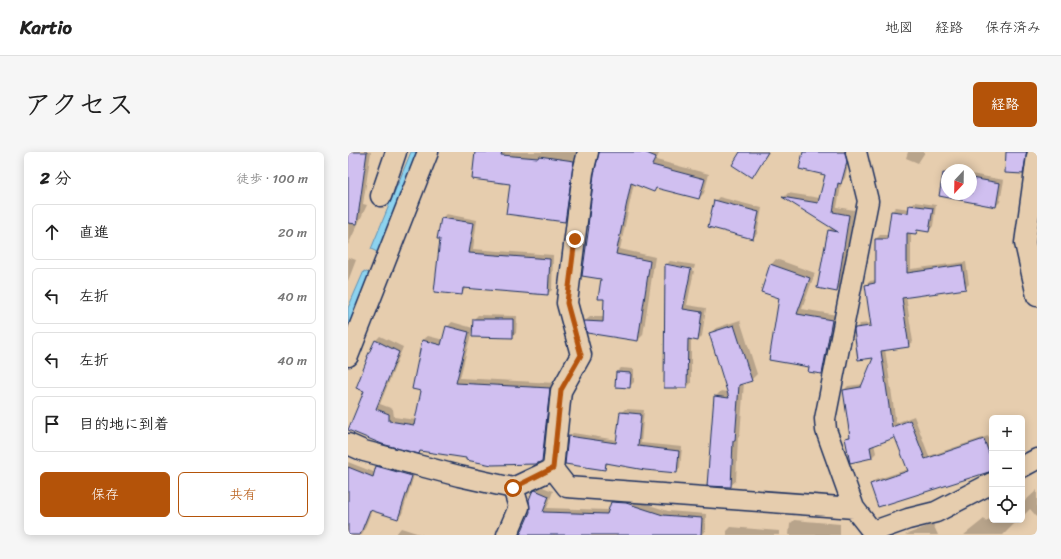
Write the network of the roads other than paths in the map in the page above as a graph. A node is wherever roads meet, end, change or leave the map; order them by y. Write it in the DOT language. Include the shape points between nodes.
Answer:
graph roads {
  1 [pos="396,152"];
  2 [pos="428,152"];
  3 [pos="588,152"];
  4 [pos="856,152"];
  5 [pos="1037,156"];
  6 [pos="381,196"];
  7 [pos="1037,296"];
  8 [pos="348,356"];
  9 [pos="348,444"];
  10 [pos="1037,460"];
  11 [pos="1025,466"];
  12 [pos="553,468"];
  13 [pos="989,485"];
  14 [pos="513,488"];
  15 [pos="854,508"];
  16 [pos="874,533"];
  17 [pos="507,535"];
  1 -- 6 [label="street"];
  2 -- 8 [label="street"];
  3 -- 12 [label="street" via="583,172 567,303 581,355 561,390"];
  4 -- 15 [label="street" via="868,201 825,419 826,430"];
  5 -- 7 [label="street" via="1025,243"];
  9 -- 14 [label="street" via="364,451"];
  10 -- 11 [label="street"];
  12 -- 14 [label="street"];
  12 -- 15 [label="street" via="567,487"];
  13 -- 16 [label="street" via="936,512 908,519"];
  14 -- 17 [label="street" via="519,507"];
  15 -- 16 [label="street"];
}
